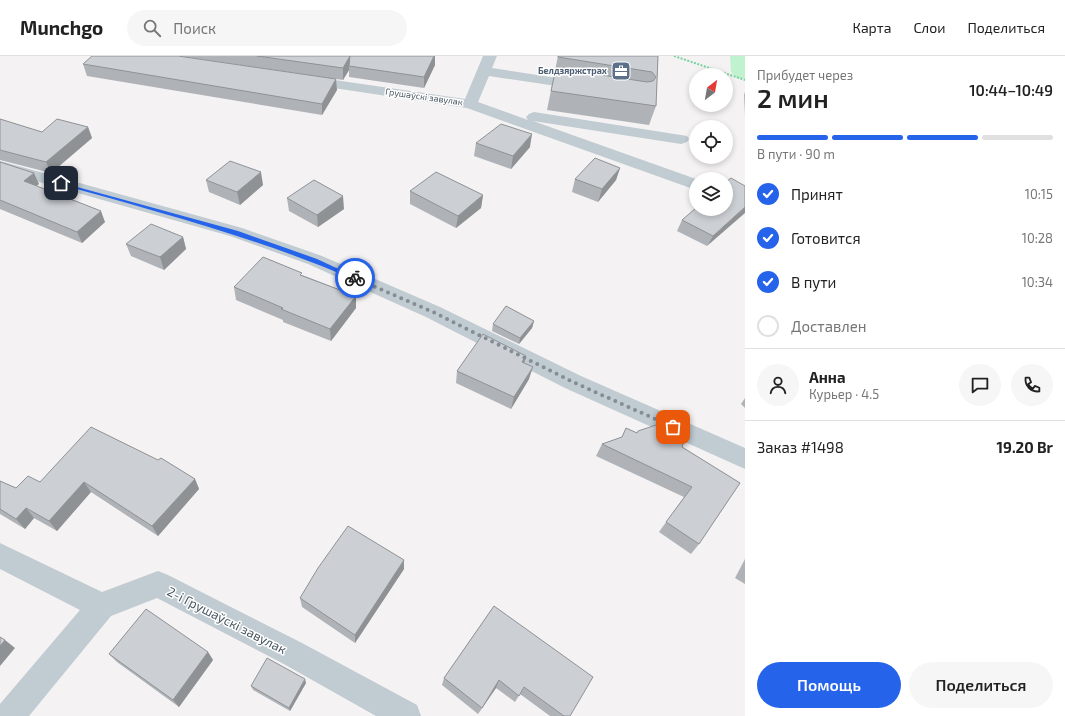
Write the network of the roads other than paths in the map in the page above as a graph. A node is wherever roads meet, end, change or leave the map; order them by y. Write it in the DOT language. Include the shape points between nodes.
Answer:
graph roads {
  1 [pos="490,56"];
  2 [pos="484,71"];
  3 [pos="297,79"];
  4 [pos="594,87"];
  5 [pos="470,104"];
  6 [pos="486,109"];
  7 [pos="681,139"];
  8 [pos="0,166"];
  9 [pos="689,182"];
  10 [pos="745,459"];
  11 [pos="0,555"];
  12 [pos="101,606"];
  13 [pos="10,716"];
  14 [pos="406,716"];
  1 -- 2 [label="street"];
  2 -- 4 [label="street"];
  2 -- 5 [label="street"];
  3 -- 5 [label="street, Грушаўскі завулак"];
  5 -- 6 [label="street, Грушаўскі завулак"];
  6 -- 7 [label="street"];
  6 -- 9 [label="street, Грушаўскі завулак"];
  8 -- 10 [label="street" via="236,232 315,260 433,312 573,382"];
  11 -- 12 [label="street"];
  12 -- 13 [label="street"];
  12 -- 14 [label="street, 2-і Грушаўскі завулак" via="158,584 292,653"];
}
